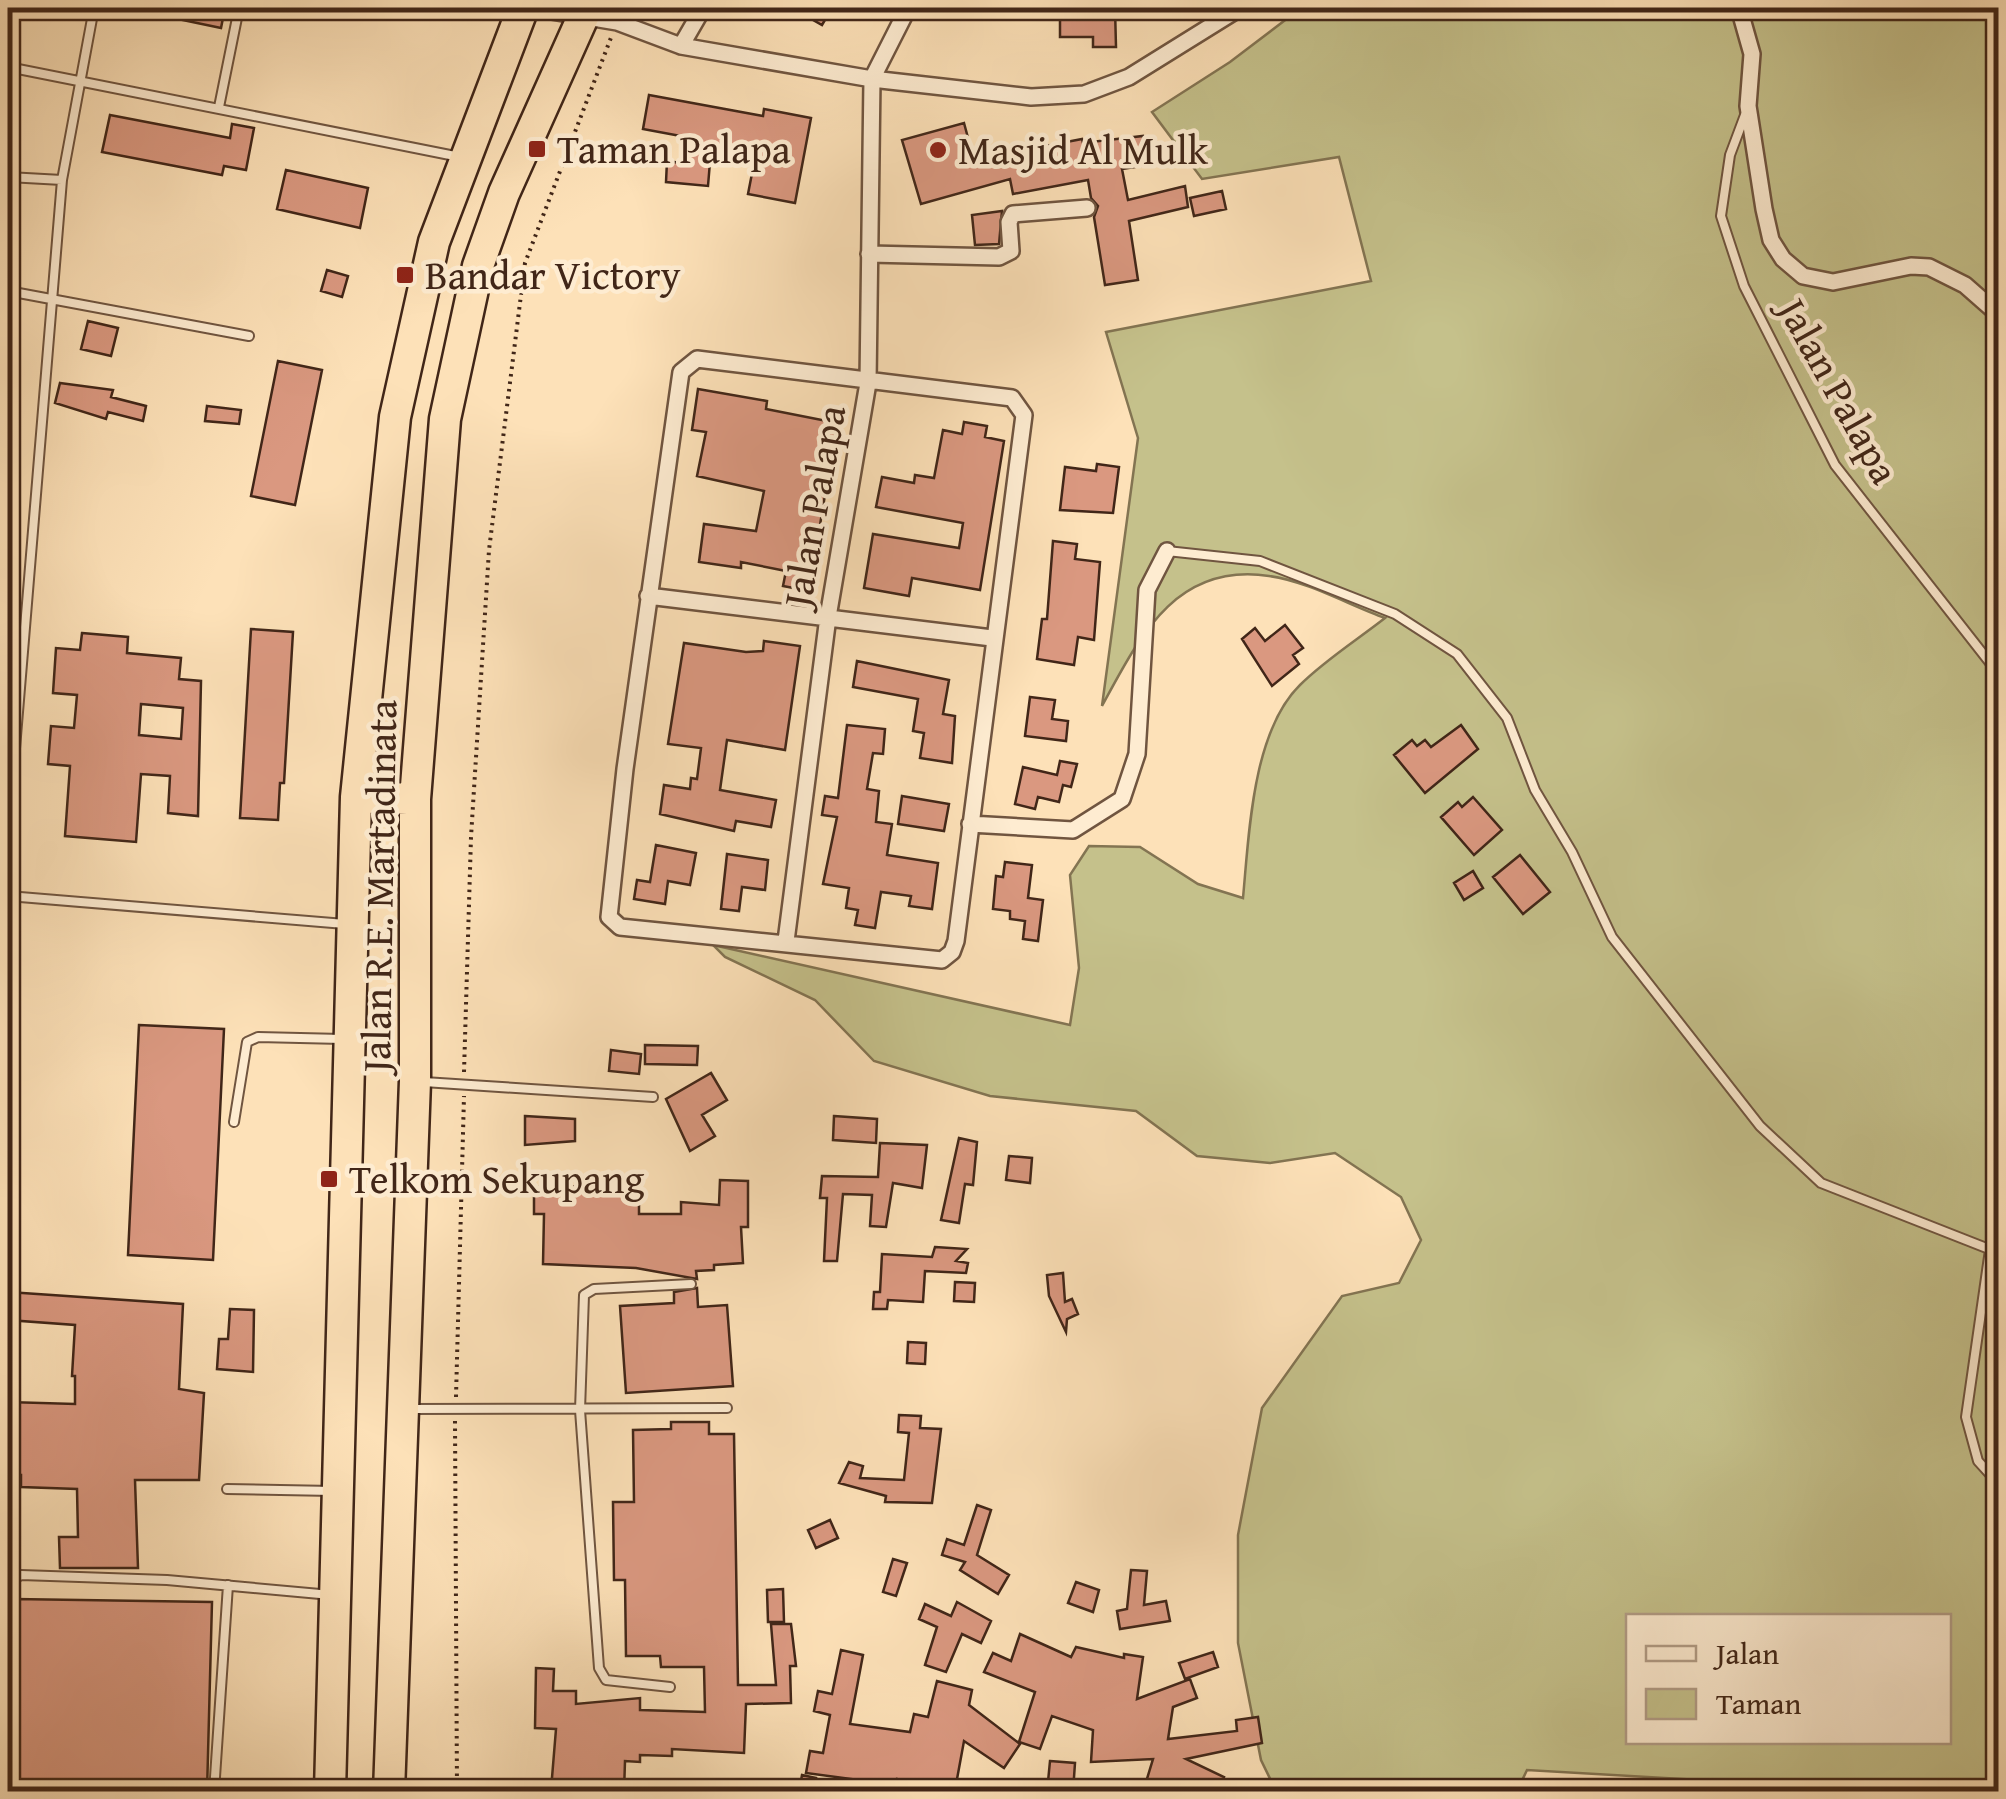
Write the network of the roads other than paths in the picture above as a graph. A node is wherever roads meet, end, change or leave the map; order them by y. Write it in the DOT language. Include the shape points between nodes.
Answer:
graph roads {
  1 [pos="94,8"];
  2 [pos="239,8"];
  3 [pos="523,8"];
  4 [pos="532,8"];
  5 [pos="703,8"];
  6 [pos="908,8"];
  7 [pos="1240,8"];
  8 [pos="1739,8"];
  9 [pos="584,13"];
  10 [pos="681,46"];
  11 [pos="8,67"];
  12 [pos="872,78"];
  13 [pos="82,80"];
  14 [pos="1748,106"];
  15 [pos="219,107"];
  16 [pos="464,158"];
  17 [pos="8,177"];
  18 [pos="62,180"];
  19 [pos="1087,208"];
  20 [pos="869,254"];
  21 [pos="8,291"];
  22 [pos="52,296"];
  23 [pos="1998,314"];
  24 [pos="250,336"];
  25 [pos="868,383"];
  26 [pos="1167,551"];
  27 [pos="648,596"];
  28 [pos="828,617"];
  29 [pos="992,638"];
  30 [pos="1998,673"];
  31 [pos="356,796"];
  32 [pos="415,799"];
  33 [pos="970,824"];
  34 [pos="8,834"];
  35 [pos="8,896"];
  36 [pos="350,924"];
  37 [pos="786,941"];
  38 [pos="346,1039"];
  39 [pos="415,1081"];
  40 [pos="652,1097"];
  41 [pos="234,1122"];
  42 [pos="1998,1194"];
  43 [pos="1989,1249"];
  44 [pos="690,1284"];
  45 [pos="727,1408"];
  46 [pos="404,1409"];
  47 [pos="580,1410"];
  48 [pos="1998,1483"];
  49 [pos="227,1489"];
  50 [pos="337,1492"];
  51 [pos="8,1583"];
  52 [pos="228,1586"];
  53 [pos="335,1596"];
  54 [pos="670,1687"];
  55 [pos="214,1792"];
  56 [pos="330,1792"];
  57 [pos="388,1792"];
  1 -- 13 [label="lane"];
  2 -- 15 [label="lane"];
  3 -- 16 [label="highway, Jalan R.E. Martadinata"];
  4 -- 9 [label="street"];
  5 -- 10 [label="street"];
  6 -- 12 [label="street, Jalan Palapa"];
  7 -- 12 [label="street" via="1164,58 1084,94 1031,97"];
  8 -- 14 [label="street, Jalan Palapa" via="1752,54"];
  9 -- 10 [label="street"];
  9 -- 32 [label="highway, Jalan R.E. Martadinata" via="504,193 458,344 445,419"];
  10 -- 12 [label="street"];
  11 -- 13 [label="lane"];
  12 -- 20 [label="street, Jalan Palapa"];
  13 -- 15 [label="lane"];
  13 -- 18 [label="lane"];
  14 -- 23 [label="street, Jalan Palapa" via="1771,240 1792,269 1833,282 1929,267 1965,285"];
  14 -- 30 [label="lane, Jalan Palapa" via="1730,155 1721,216 1744,286 1834,465"];
  15 -- 16 [label="lane"];
  16 -- 31 [label="highway, Jalan R.E. Martadinata" via="434,242 395,417"];
  17 -- 18 [label="lane"];
  18 -- 22 [label="lane"];
  19 -- 20 [label="street" via="1013,214 1012,250 999,257"];
  20 -- 25 [label="street, Jalan Palapa"];
  21 -- 22 [label="lane"];
  22 -- 24 [label="lane"];
  22 -- 34 [label="lane"];
  25 -- 27 [label="street" via="688,364"];
  25 -- 28 [label="street, Jalan Palapa"];
  25 -- 29 [label="street" via="1012,398 1024,415"];
  26 -- 33 [label="street" via="1146,590 1137,754 1122,799 1073,830"];
  26 -- 43 [label="lane" via="1260,561 1395,614 1457,654 1506,718 1535,790 1612,936 1760,1126 1821,1183"];
  27 -- 28 [label="street"];
  27 -- 37 [label="street" via="609,917 620,927"];
  28 -- 29 [label="street"];
  28 -- 37 [label="street, Jalan Palapa"];
  29 -- 33 [label="street"];
  31 -- 32 [label="highway"];
  31 -- 36 [label="highway, Jalan R.E. Martadinata"];
  32 -- 39 [label="highway, Jalan R.E. Martadinata"];
  33 -- 37 [label="street" via="956,941 942,960"];
  35 -- 36 [label="lane"];
  36 -- 38 [label="highway, Jalan R.E. Martadinata"];
  38 -- 41 [label="lane" via="247,1042"];
  38 -- 50 [label="highway, Jalan R.E. Martadinata"];
  39 -- 40 [label="lane"];
  39 -- 46 [label="highway, Jalan R.E. Martadinata"];
  42 -- 43 [label="lane"];
  43 -- 48 [label="lane" via="1966,1417 1978,1461"];
  44 -- 47 [label="lane" via="588,1290"];
  45 -- 47 [label="lane"];
  46 -- 47 [label="lane"];
  46 -- 57 [label="highway, Jalan R.E. Martadinata"];
  47 -- 54 [label="lane" via="599,1668 606,1680"];
  49 -- 50 [label="lane"];
  50 -- 53 [label="highway, Jalan R.E. Martadinata"];
  51 -- 52 [label="lane" via="21,1575"];
  52 -- 53 [label="lane"];
  52 -- 55 [label="lane"];
  53 -- 56 [label="highway, Jalan R.E. Martadinata"];
}
